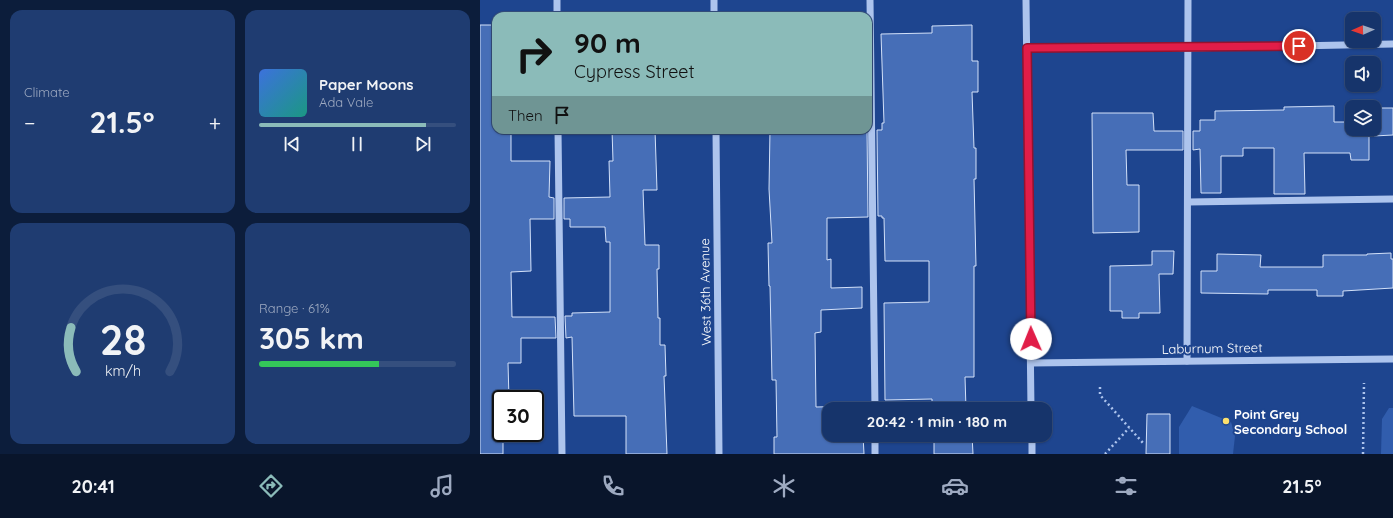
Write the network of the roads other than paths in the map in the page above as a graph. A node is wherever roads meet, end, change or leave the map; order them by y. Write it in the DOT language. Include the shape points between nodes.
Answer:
graph roads {
  1 [pos="557,0"];
  2 [pos="714,0"];
  3 [pos="870,0"];
  4 [pos="1026,0"];
  5 [pos="1188,0"];
  6 [pos="557,12"];
  7 [pos="714,12"];
  8 [pos="870,12"];
  9 [pos="1393,44"];
  10 [pos="1027,48"];
  11 [pos="1189,48"];
  12 [pos="558,134"];
  13 [pos="716,134"];
  14 [pos="872,134"];
  15 [pos="1393,200"];
  16 [pos="1188,202"];
  17 [pos="1393,359"];
  18 [pos="1187,361"];
  19 [pos="1031,363"];
  20 [pos="875,402"];
  21 [pos="1031,402"];
  22 [pos="875,442"];
  23 [pos="1032,442"];
  24 [pos="562,454"];
  25 [pos="719,454"];
  26 [pos="875,454"];
  27 [pos="1032,454"];
  1 -- 6 [label="street"];
  2 -- 7 [label="street"];
  3 -- 8 [label="street"];
  4 -- 10 [label="street"];
  5 -- 11 [label="street"];
  9 -- 11 [label="street"];
  10 -- 11 [label="street"];
  10 -- 19 [label="street"];
  11 -- 16 [label="street"];
  12 -- 24 [label="street"];
  13 -- 25 [label="street, West 36th Avenue"];
  14 -- 20 [label="street"];
  15 -- 16 [label="street"];
  16 -- 18 [label="street"];
  17 -- 18 [label="street, Laburnum Street"];
  18 -- 19 [label="street, Laburnum Street"];
  19 -- 21 [label="street"];
  22 -- 26 [label="street"];
  23 -- 27 [label="street"];
}
